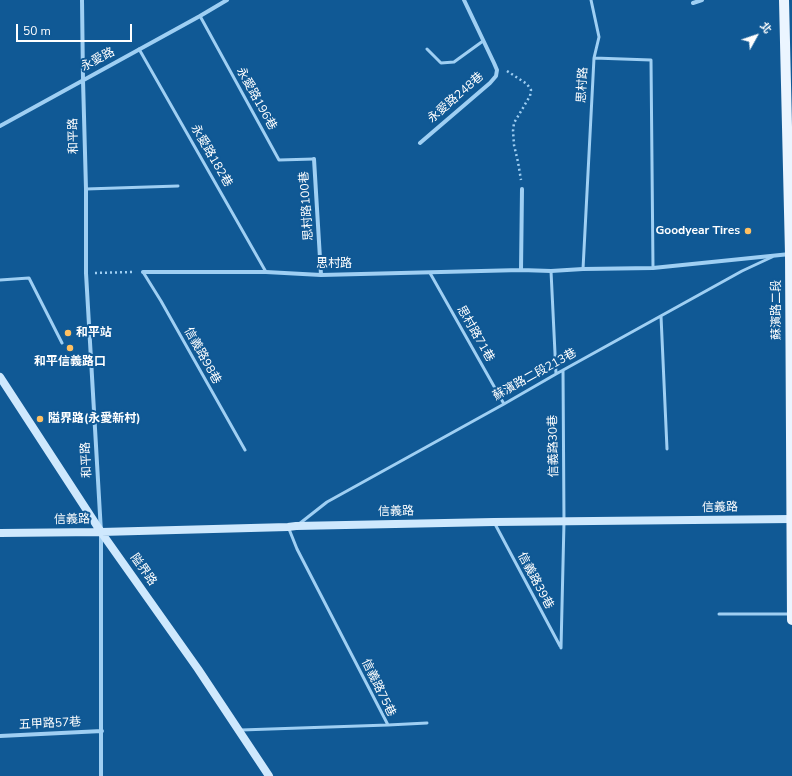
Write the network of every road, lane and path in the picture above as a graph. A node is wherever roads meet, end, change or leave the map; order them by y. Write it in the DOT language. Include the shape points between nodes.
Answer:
graph roads {
  1 [pos="82,0"];
  2 [pos="226,0"];
  3 [pos="464,0"];
  4 [pos="591,0"];
  5 [pos="689,0"];
  6 [pos="702,0"];
  7 [pos="784,0"];
  8 [pos="693,3"];
  9 [pos="200,16"];
  10 [pos="483,41"];
  11 [pos="140,49"];
  12 [pos="427,49"];
  13 [pos="594,58"];
  14 [pos="494,63"];
  15 [pos="83,80"];
  16 [pos="0,126"];
  17 [pos="420,143"];
  18 [pos="314,159"];
  19 [pos="178,186"];
  20 [pos="86,188"];
  21 [pos="522,189"];
  22 [pos="791,254"];
  23 [pos="653,268"];
  24 [pos="583,269"];
  25 [pos="521,270"];
  26 [pos="551,271"];
  27 [pos="143,272"];
  28 [pos="266,272"];
  29 [pos="86,273"];
  30 [pos="430,273"];
  31 [pos="321,275"];
  32 [pos="0,280"];
  33 [pos="661,316"];
  34 [pos="62,343"];
  35 [pos="563,370"];
  36 [pos="556,374"];
  37 [pos="0,377"];
  38 [pos="504,404"];
  39 [pos="667,449"];
  40 [pos="245,450"];
  41 [pos="792,519"];
  42 [pos="494,522"];
  43 [pos="564,522"];
  44 [pos="292,526"];
  45 [pos="1,531"];
  46 [pos="101,532"];
  47 [pos="719,614"];
  48 [pos="792,614"];
  49 [pos="792,620"];
  50 [pos="561,648"];
  51 [pos="427,723"];
  52 [pos="388,725"];
  53 [pos="238,730"];
  54 [pos="102,731"];
  55 [pos="0,736"];
  56 [pos="101,776"];
  57 [pos="269,776"];
  1 -- 15 [label="street, 和平路"];
  2 -- 9 [label="street, 永愛路"];
  3 -- 10 [label="street, 永愛路248巷"];
  4 -- 13 [label="lane, 思村路" via="599,37"];
  5 -- 8 [label="lane"];
  6 -- 8 [label="street"];
  7 -- 22 [label="main road, 蘇濱路二段"];
  9 -- 11 [label="street, 永愛路"];
  9 -- 18 [label="lane, 永愛路196巷" via="279,160"];
  10 -- 12 [label="lane" via="454,62 441,63"];
  10 -- 14 [label="street, 永愛路248巷"];
  11 -- 15 [label="street, 永愛路"];
  11 -- 28 [label="lane, 永愛路182巷"];
  13 -- 23 [label="lane" via="651,60"];
  13 -- 24 [label="lane, 思村路"];
  14 -- 17 [label="street, 永愛路248巷" via="496,76 493,80"];
  14 -- 21 [label="path" via="527,84 531,90 514,123 513,131"];
  15 -- 16 [label="street, 永愛路"];
  15 -- 20 [label="street, 和平路"];
  18 -- 31 [label="street, 思村路100巷"];
  19 -- 20 [label="lane"];
  20 -- 29 [label="street, 和平路"];
  21 -- 25 [label="street"];
  22 -- 23 [label="street, 思村路"];
  22 -- 33 [label="lane, 蘇濱路二段213巷" via="771,257"];
  22 -- 41 [label="main road, 蘇濱路二段"];
  23 -- 24 [label="street, 思村路"];
  24 -- 26 [label="street, 思村路"];
  25 -- 26 [label="street, 思村路"];
  25 -- 30 [label="street, 思村路"];
  26 -- 36 [label="lane"];
  27 -- 28 [label="street, 思村路"];
  27 -- 29 [label="path"];
  27 -- 40 [label="lane, 信義路98巷"];
  28 -- 31 [label="street, 思村路"];
  29 -- 46 [label="street, 和平路"];
  30 -- 31 [label="street, 思村路"];
  30 -- 38 [label="lane, 思村路71巷"];
  32 -- 34 [label="lane" via="29,278"];
  33 -- 35 [label="lane, 蘇濱路二段213巷"];
  33 -- 39 [label="lane"];
  35 -- 36 [label="lane, 蘇濱路二段213巷"];
  35 -- 43 [label="lane, 信義路30巷"];
  36 -- 38 [label="lane, 蘇濱路二段213巷"];
  37 -- 46 [label="street, 隘界路"];
  38 -- 44 [label="lane, 蘇濱路二段213巷" via="327,502"];
  41 -- 43 [label="street, 信義路"];
  41 -- 48 [label="main road, 蘇濱路二段"];
  42 -- 43 [label="street, 信義路"];
  42 -- 44 [label="street, 信義路"];
  42 -- 50 [label="lane, 信義路39巷"];
  43 -- 50 [label="lane, 信義路30巷"];
  44 -- 46 [label="street, 信義路"];
  44 -- 52 [label="lane, 信義路75巷" via="297,549"];
  45 -- 46 [label="street, 信義路"];
  46 -- 53 [label="street, 隘界路"];
  46 -- 54 [label="street, 和平路"];
  47 -- 48 [label="lane"];
  48 -- 49 [label="main road, 蘇濱路二段"];
  51 -- 52 [label="lane"];
  52 -- 53 [label="lane, 信義路75巷"];
  53 -- 57 [label="street, 隘界路"];
  54 -- 55 [label="street, 五甲路57巷"];
  54 -- 56 [label="street, 和平路"];
}
